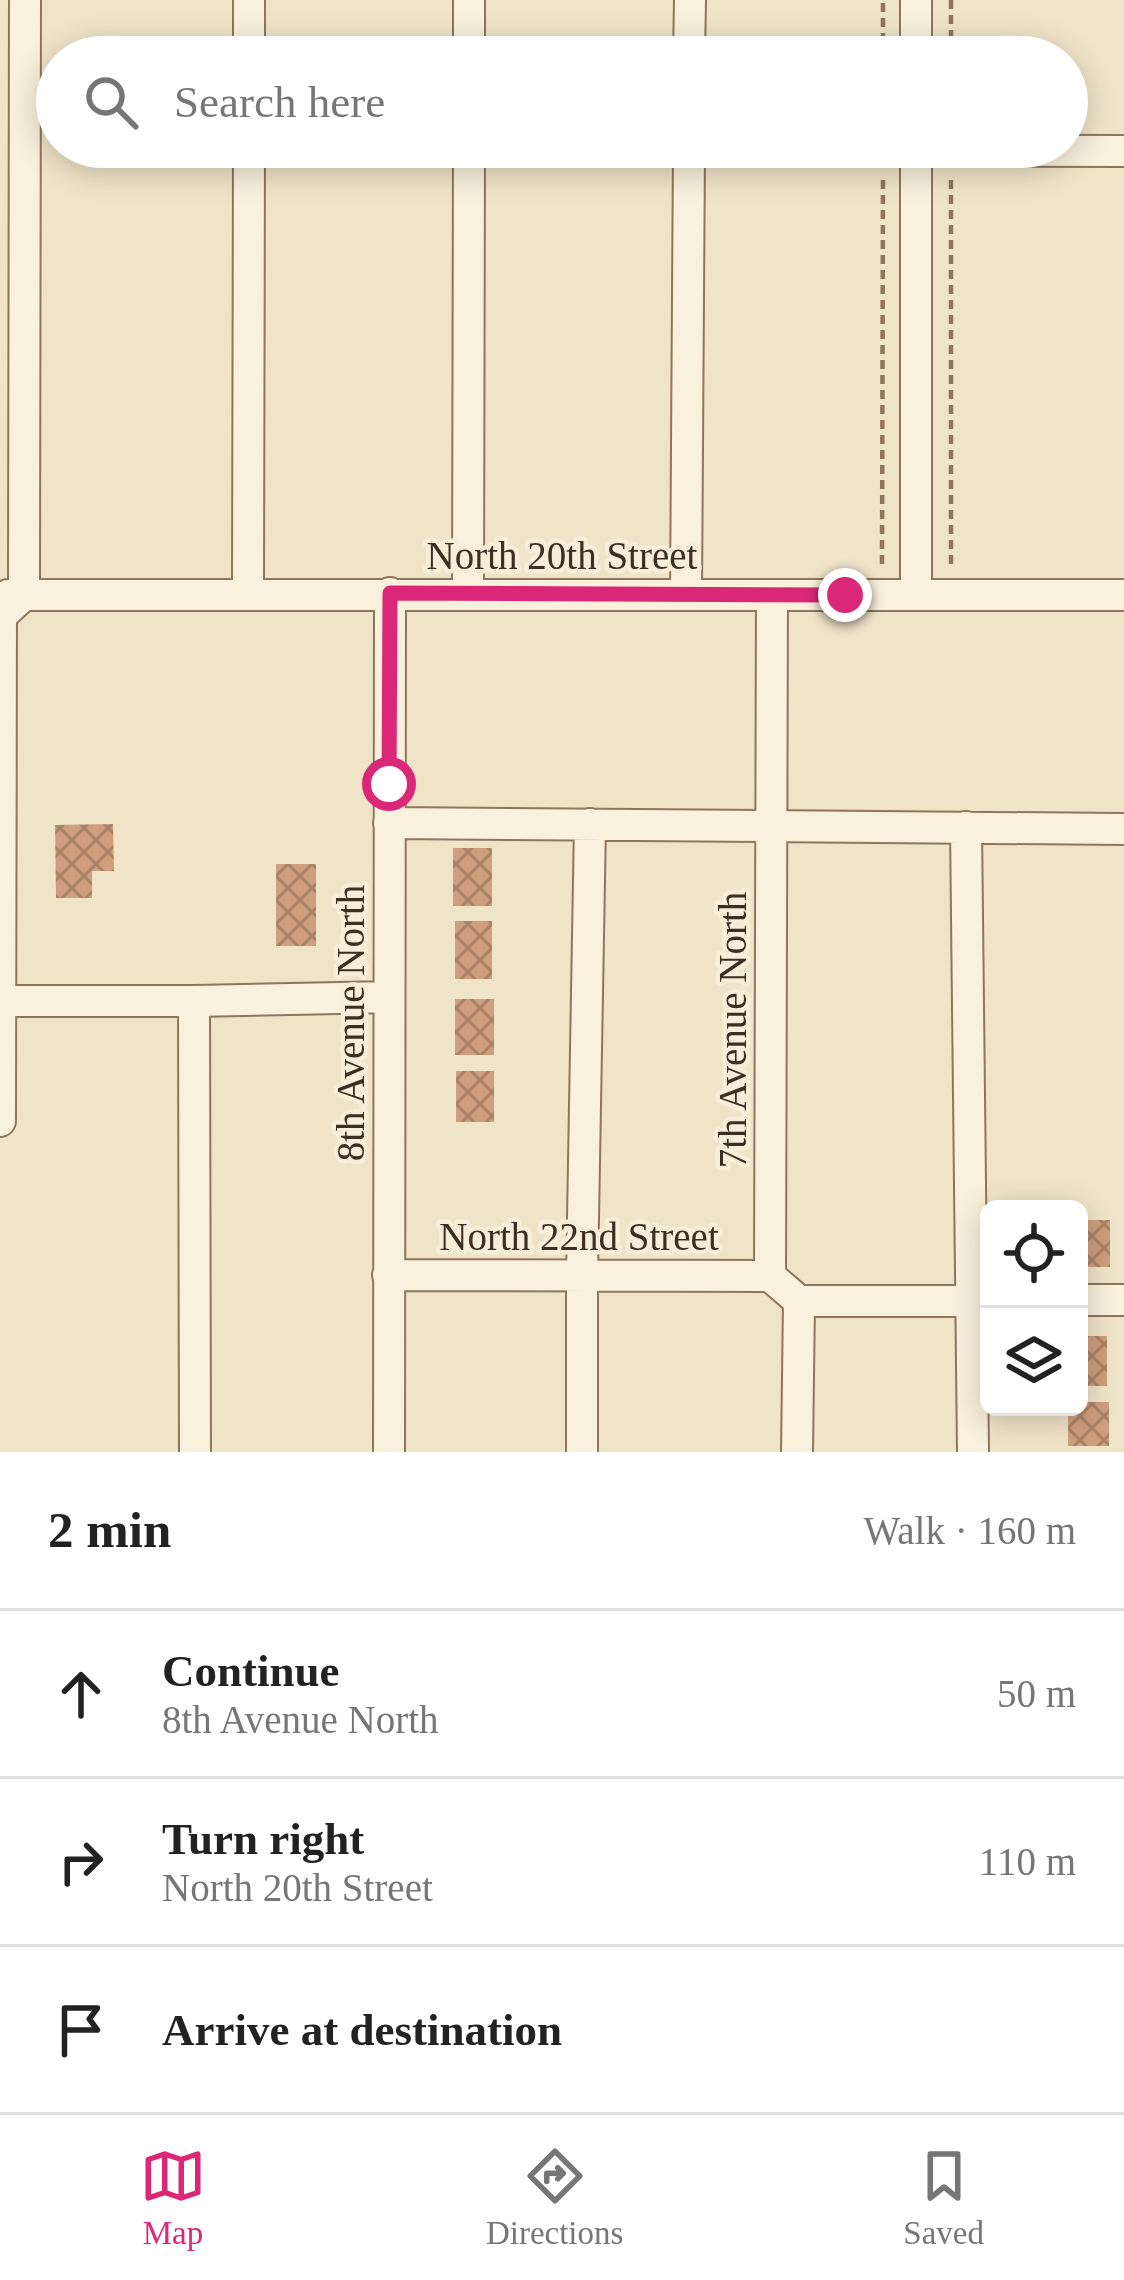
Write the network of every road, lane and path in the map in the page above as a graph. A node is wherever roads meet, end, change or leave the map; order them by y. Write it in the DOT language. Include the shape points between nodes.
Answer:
graph roads {
  1 [pos="26,0"];
  2 [pos="249,0"];
  3 [pos="469,0"];
  4 [pos="690,0"];
  5 [pos="883,0"];
  6 [pos="916,0"];
  7 [pos="951,0"];
  8 [pos="249,36"];
  9 [pos="469,36"];
  10 [pos="689,36"];
  11 [pos="883,36"];
  12 [pos="916,36"];
  13 [pos="951,36"];
  14 [pos="1088,151"];
  15 [pos="1124,151"];
  16 [pos="249,168"];
  17 [pos="469,168"];
  18 [pos="689,168"];
  19 [pos="883,168"];
  20 [pos="916,168"];
  21 [pos="951,168"];
  22 [pos="950,564"];
  23 [pos="390,593"];
  24 [pos="468,594"];
  25 [pos="686,594"];
  26 [pos="12,595"];
  27 [pos="248,595"];
  28 [pos="772,595"];
  29 [pos="882,595"];
  30 [pos="916,595"];
  31 [pos="1124,595"];
  32 [pos="389,823"];
  33 [pos="590,824"];
  34 [pos="771,825"];
  35 [pos="966,827"];
  36 [pos="1124,829"];
  37 [pos="389,997"];
  38 [pos="2,1001"];
  39 [pos="194,1001"];
  40 [pos="0,1120"];
  41 [pos="980,1269"];
  42 [pos="388,1275"];
  43 [pos="581,1275"];
  44 [pos="770,1276"];
  45 [pos="1088,1300"];
  46 [pos="1124,1300"];
  47 [pos="799,1301"];
  48 [pos="980,1301"];
  49 [pos="981,1308"];
  50 [pos="194,1452"];
  51 [pos="389,1452"];
  52 [pos="582,1452"];
  53 [pos="797,1452"];
  54 [pos="974,1452"];
  1 -- 26 [label="street"];
  2 -- 8 [label="street"];
  3 -- 9 [label="street"];
  4 -- 10 [label="street"];
  5 -- 11 [label="path"];
  6 -- 12 [label="street"];
  7 -- 13 [label="path"];
  14 -- 15 [label="street"];
  16 -- 27 [label="street"];
  17 -- 24 [label="street"];
  18 -- 25 [label="street"];
  19 -- 29 [label="path"];
  20 -- 30 [label="street"];
  21 -- 22 [label="path"];
  23 -- 24 [label="street, North 20th Street"];
  23 -- 27 [label="street, North 20th Street"];
  23 -- 32 [label="street, 8th Avenue North"];
  24 -- 25 [label="street, North 20th Street"];
  25 -- 28 [label="street, North 20th Street"];
  26 -- 27 [label="street, North 20th Street"];
  26 -- 38 [label="street" via="1,616"];
  28 -- 29 [label="street, North 20th Street"];
  28 -- 34 [label="street, 7th Avenue North"];
  29 -- 30 [label="street, North 20th Street"];
  30 -- 31 [label="street, North 20th Street"];
  32 -- 33 [label="street"];
  32 -- 37 [label="street, 8th Avenue North"];
  33 -- 34 [label="street"];
  33 -- 43 [label="street"];
  34 -- 35 [label="street"];
  34 -- 44 [label="street, 7th Avenue North"];
  35 -- 36 [label="street"];
  35 -- 41 [label="street"];
  37 -- 39 [label="street"];
  37 -- 42 [label="street, 8th Avenue North"];
  38 -- 39 [label="street"];
  38 -- 40 [label="street"];
  39 -- 50 [label="street"];
  42 -- 43 [label="street, North 22nd Street"];
  42 -- 51 [label="street, 8th Avenue North"];
  43 -- 44 [label="street, North 22nd Street"];
  43 -- 52 [label="street"];
  44 -- 47 [label="street"];
  45 -- 46 [label="street"];
  47 -- 48 [label="street"];
  47 -- 53 [label="street"];
  49 -- 54 [label="street"];
}
